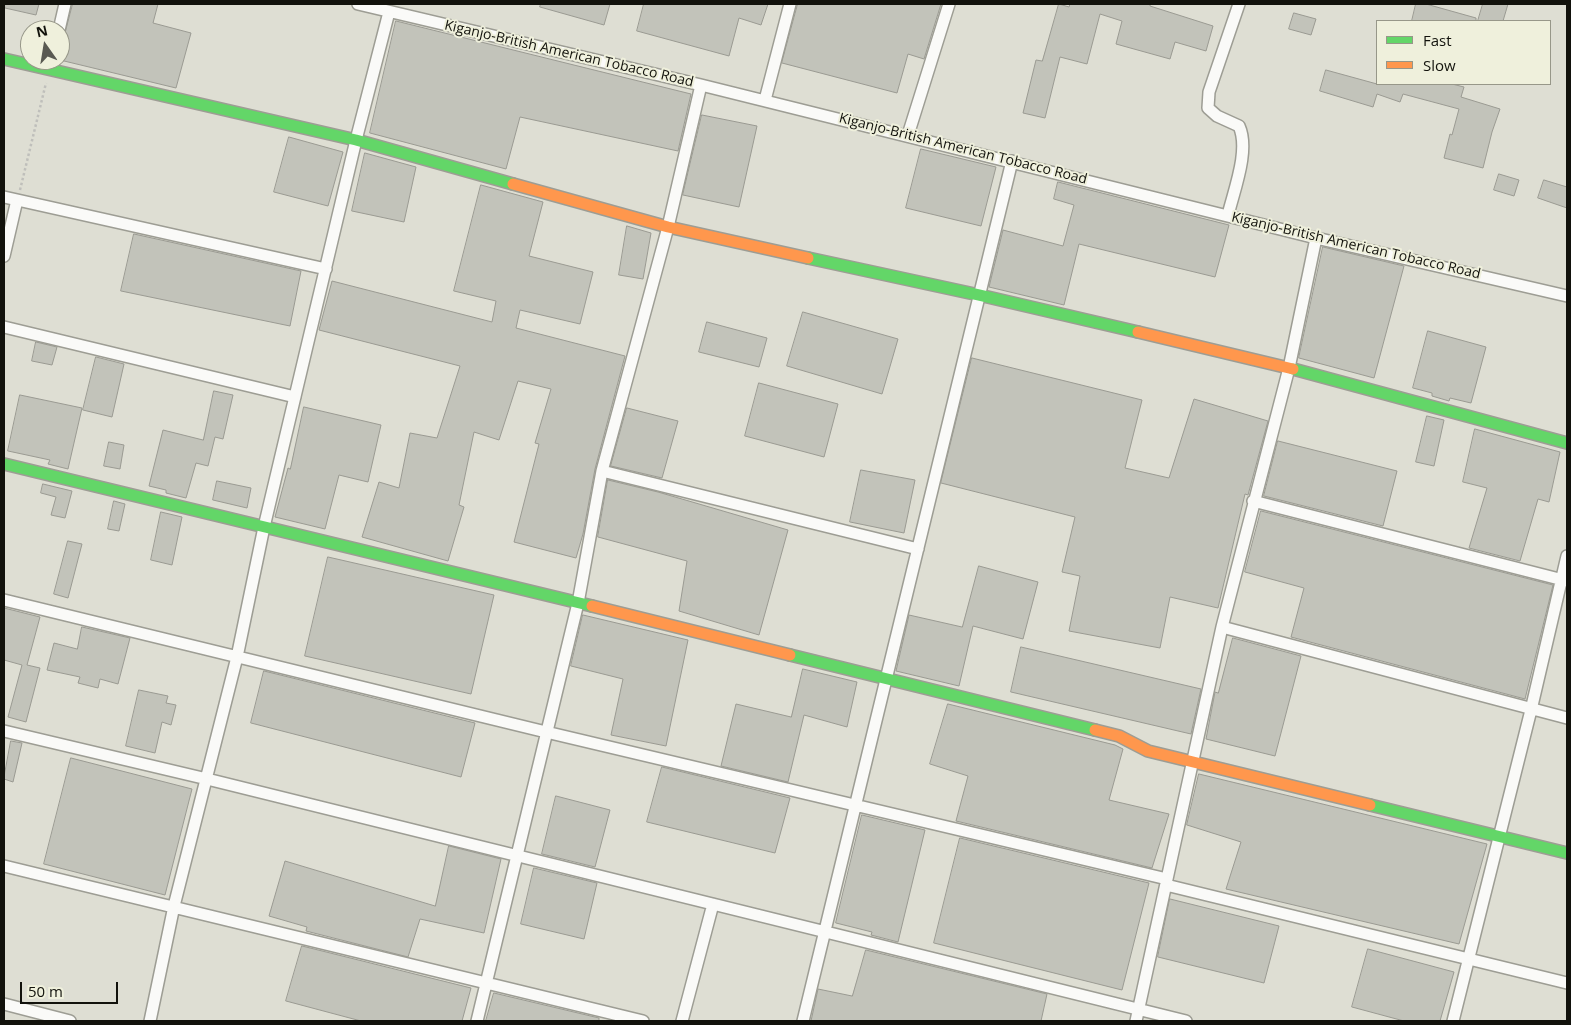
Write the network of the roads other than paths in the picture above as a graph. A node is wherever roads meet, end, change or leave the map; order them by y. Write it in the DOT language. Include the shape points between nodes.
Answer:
graph roads {
  1 [pos="65,4"];
  2 [pos="358,4"];
  3 [pos="790,4"];
  4 [pos="950,4"];
  5 [pos="1239,4"];
  6 [pos="389,12"];
  7 [pos="61,20"];
  8 [pos="4,59"];
  9 [pos="20,61"];
  10 [pos="70,70"];
  11 [pos="701,85"];
  12 [pos="765,100"];
  13 [pos="908,135"];
  14 [pos="356,140"];
  15 [pos="1012,161"];
  16 [pos="4,197"];
  17 [pos="18,200"];
  18 [pos="1228,215"];
  19 [pos="668,227"];
  20 [pos="1316,238"];
  21 [pos="4,256"];
  22 [pos="326,269"];
  23 [pos="979,295"];
  24 [pos="1567,296"];
  25 [pos="4,327"];
  26 [pos="1289,368"];
  27 [pos="295,397"];
  28 [pos="1567,443"];
  29 [pos="4,464"];
  30 [pos="602,471"];
  31 [pos="1253,501"];
  32 [pos="264,527"];
  33 [pos="918,548"];
  34 [pos="1567,556"];
  35 [pos="1564,580"];
  36 [pos="4,600"];
  37 [pos="578,603"];
  38 [pos="1222,627"];
  39 [pos="237,657"];
  40 [pos="886,678"];
  41 [pos="1531,710"];
  42 [pos="1567,718"];
  43 [pos="4,731"];
  44 [pos="546,732"];
  45 [pos="1193,761"];
  46 [pos="207,779"];
  47 [pos="856,804"];
  48 [pos="1500,837"];
  49 [pos="1567,852"];
  50 [pos="517,856"];
  51 [pos="4,866"];
  52 [pos="1167,882"];
  53 [pos="713,904"];
  54 [pos="174,906"];
  55 [pos="825,931"];
  56 [pos="1468,959"];
  57 [pos="1567,983"];
  58 [pos="486,984"];
  59 [pos="4,1004"];
  60 [pos="1139,1008"];
  61 [pos="70,1021"];
  62 [pos="150,1021"];
  63 [pos="478,1021"];
  64 [pos="643,1021"];
  65 [pos="682,1021"];
  66 [pos="804,1021"];
  67 [pos="1136,1021"];
  68 [pos="1186,1021"];
  69 [pos="1453,1021"];
  1 -- 7 [label="street"];
  2 -- 6 [label="street, Kiganjo-British American Tobacco Road"];
  3 -- 12 [label="street"];
  4 -- 13 [label="street"];
  5 -- 18 [label="street" via="1209,92 1208,108 1239,126 1243,136 1242,158"];
  6 -- 11 [label="street, Kiganjo-British American Tobacco Road"];
  6 -- 14 [label="street"];
  8 -- 9 [label="street"];
  10 -- 14 [label="street"];
  11 -- 12 [label="street, Kiganjo-British American Tobacco Road"];
  11 -- 19 [label="street"];
  12 -- 13 [label="street, Kiganjo-British American Tobacco Road"];
  13 -- 15 [label="street, Kiganjo-British American Tobacco Road"];
  14 -- 19 [label="street"];
  14 -- 22 [label="street"];
  15 -- 18 [label="street, Kiganjo-British American Tobacco Road"];
  15 -- 23 [label="street"];
  16 -- 17 [label="street"];
  17 -- 21 [label="street"];
  17 -- 22 [label="street"];
  18 -- 20 [label="street, Kiganjo-British American Tobacco Road"];
  19 -- 23 [label="street"];
  19 -- 30 [label="street"];
  20 -- 24 [label="street, Kiganjo-British American Tobacco Road"];
  20 -- 26 [label="street"];
  22 -- 27 [label="street"];
  23 -- 26 [label="street"];
  23 -- 33 [label="street"];
  25 -- 27 [label="street"];
  26 -- 28 [label="street"];
  26 -- 31 [label="street"];
  27 -- 32 [label="street"];
  29 -- 32 [label="street"];
  30 -- 33 [label="street"];
  30 -- 37 [label="street"];
  31 -- 35 [label="street"];
  31 -- 38 [label="street"];
  32 -- 37 [label="street"];
  32 -- 39 [label="street"];
  33 -- 40 [label="street"];
  34 -- 35 [label="street"];
  35 -- 41 [label="street"];
  36 -- 39 [label="street"];
  37 -- 40 [label="street"];
  37 -- 44 [label="street"];
  38 -- 41 [label="street"];
  38 -- 45 [label="street"];
  39 -- 44 [label="street"];
  39 -- 46 [label="street"];
  40 -- 45 [label="street" via="1119,736 1148,751"];
  40 -- 47 [label="street"];
  41 -- 42 [label="street"];
  41 -- 48 [label="street"];
  43 -- 46 [label="street"];
  44 -- 47 [label="street"];
  44 -- 50 [label="street"];
  45 -- 48 [label="street"];
  45 -- 52 [label="street"];
  46 -- 50 [label="street"];
  46 -- 54 [label="street"];
  47 -- 52 [label="street"];
  47 -- 55 [label="street"];
  48 -- 49 [label="street"];
  48 -- 56 [label="street"];
  50 -- 53 [label="street"];
  50 -- 58 [label="street"];
  51 -- 54 [label="street"];
  52 -- 56 [label="street"];
  52 -- 60 [label="street"];
  53 -- 55 [label="street"];
  53 -- 65 [label="street"];
  54 -- 58 [label="street"];
  54 -- 62 [label="street"];
  55 -- 60 [label="street"];
  55 -- 66 [label="street"];
  56 -- 57 [label="street"];
  56 -- 69 [label="street"];
  58 -- 63 [label="street"];
  58 -- 64 [label="street"];
  59 -- 61 [label="street"];
  60 -- 67 [label="street"];
  60 -- 68 [label="street"];
}
